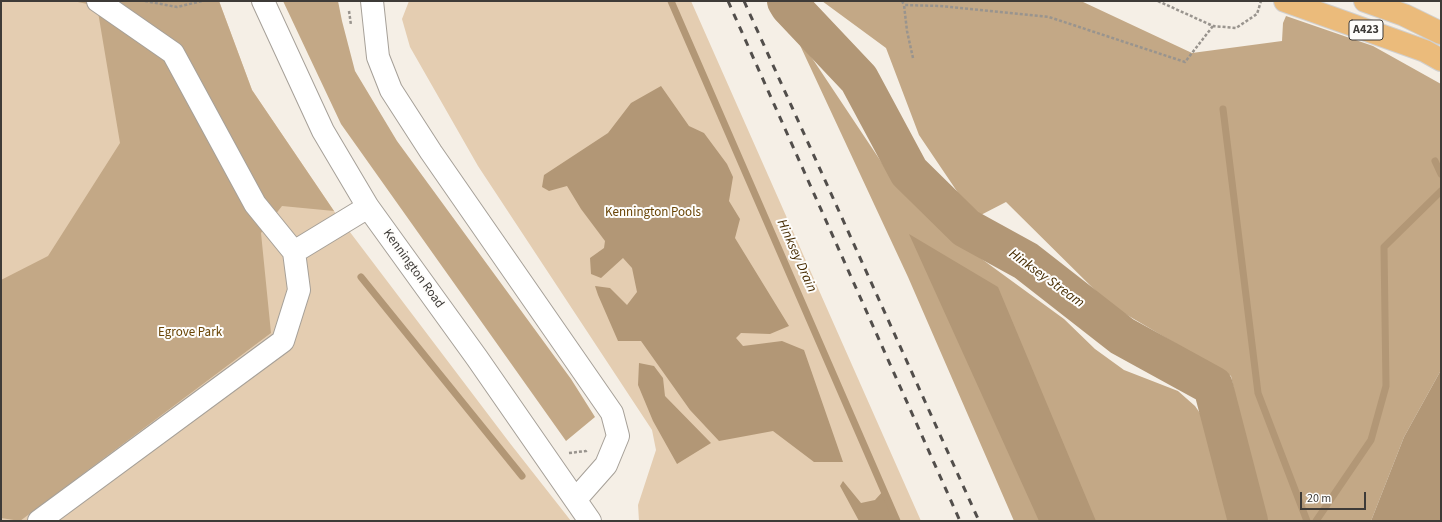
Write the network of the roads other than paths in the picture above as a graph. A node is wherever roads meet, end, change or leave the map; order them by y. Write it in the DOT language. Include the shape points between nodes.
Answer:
graph roads {
  1 [pos="98,1"];
  2 [pos="263,1"];
  3 [pos="372,1"];
  4 [pos="1365,1"];
  5 [pos="1288,2"];
  6 [pos="1441,33"];
  7 [pos="1441,60"];
  8 [pos="368,207"];
  9 [pos="294,252"];
  10 [pos="576,499"];
  11 [pos="39,521"];
  12 [pos="590,521"];
  1 -- 9 [label="street" via="173,53 255,204"];
  2 -- 8 [label="street, Kennington Road" via="323,131"];
  3 -- 10 [label="street" via="378,57 391,90 612,413 618,436 606,465"];
  4 -- 6 [label="highway, A423" via="1404,15"];
  5 -- 7 [label="highway, A423" via="1425,51"];
  8 -- 9 [label="street"];
  8 -- 10 [label="street, Kennington Road"];
  9 -- 11 [label="street" via="299,290 283,341"];
  10 -- 12 [label="street, Kennington Road"];
}
